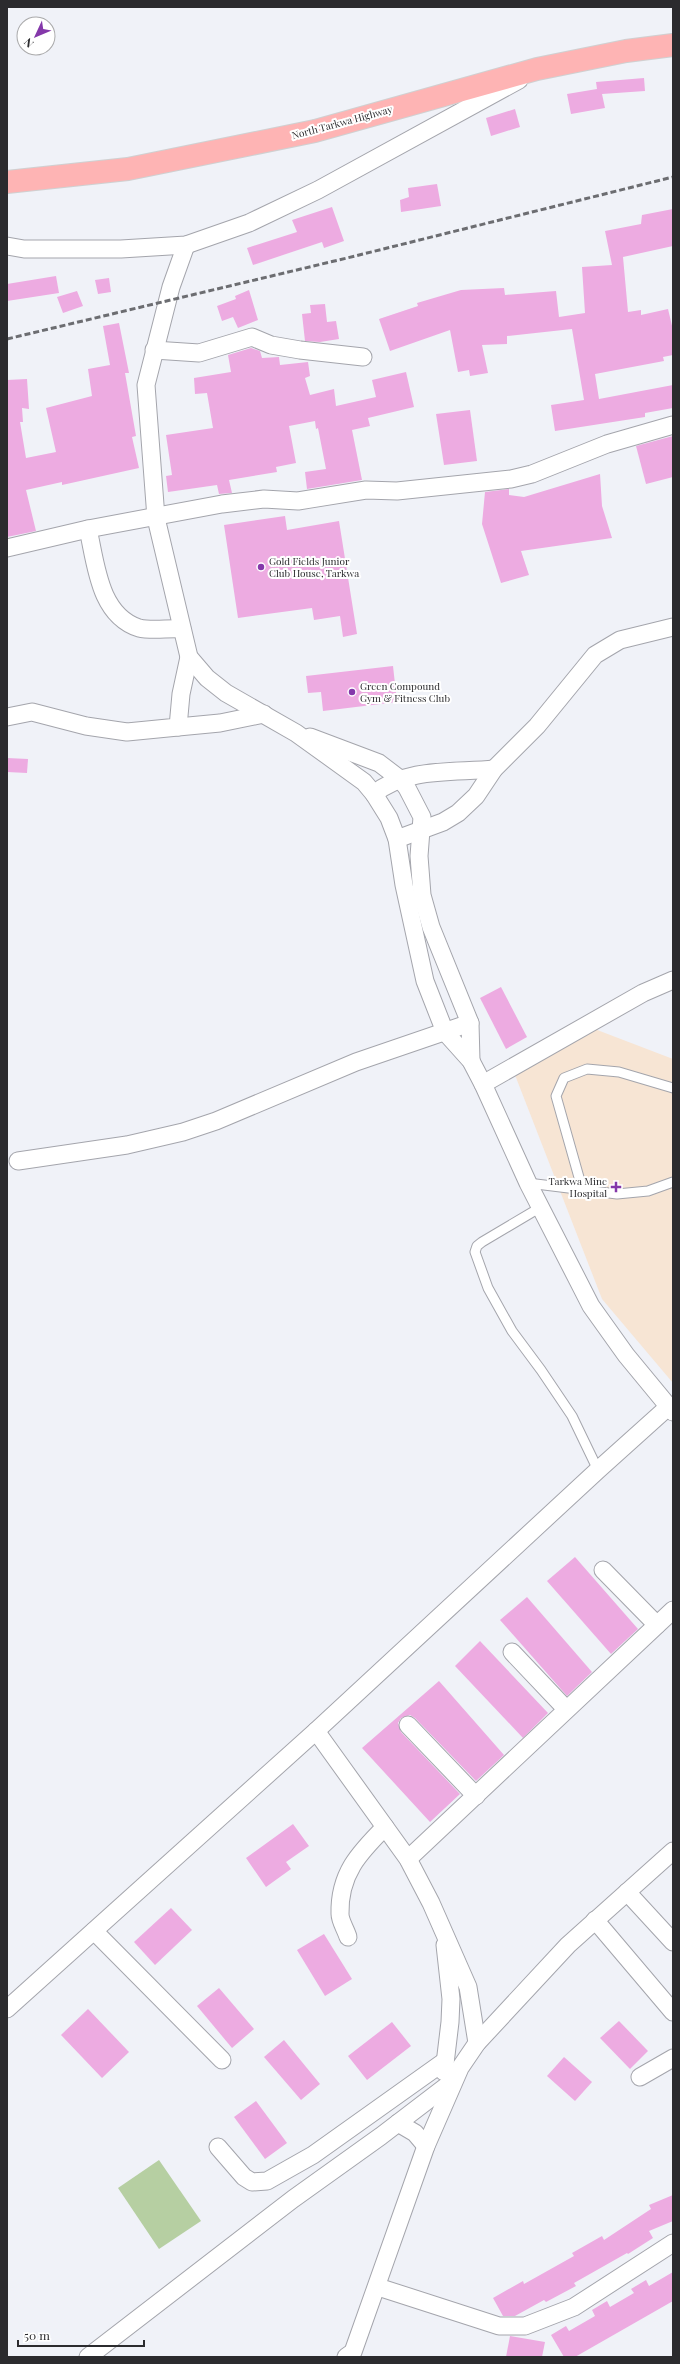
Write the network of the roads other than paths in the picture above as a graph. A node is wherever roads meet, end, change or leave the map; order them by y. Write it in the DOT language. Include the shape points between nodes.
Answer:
graph roads {
  1 [pos="673,45"];
  2 [pos="537,69"];
  3 [pos="7,182"];
  4 [pos="186,245"];
  5 [pos="7,246"];
  6 [pos="154,350"];
  7 [pos="363,356"];
  8 [pos="673,424"];
  9 [pos="156,518"];
  10 [pos="88,529"];
  11 [pos="7,548"];
  12 [pos="673,627"];
  13 [pos="182,629"];
  14 [pos="189,657"];
  15 [pos="264,714"];
  16 [pos="7,717"];
  17 [pos="178,727"];
  18 [pos="296,733"];
  19 [pos="494,769"];
  20 [pos="400,779"];
  21 [pos="374,794"];
  22 [pos="422,830"];
  23 [pos="397,839"];
  24 [pos="423,931"];
  25 [pos="673,980"];
  26 [pos="470,1023"];
  27 [pos="445,1032"];
  28 [pos="471,1061"];
  29 [pos="483,1084"];
  30 [pos="673,1088"];
  31 [pos="18,1161"];
  32 [pos="673,1182"];
  33 [pos="528,1183"];
  34 [pos="582,1188"];
  35 [pos="541,1207"];
  36 [pos="670,1410"];
  37 [pos="598,1470"];
  38 [pos="604,1570"];
  39 [pos="673,1610"];
  40 [pos="657,1625"];
  41 [pos="512,1652"];
  42 [pos="566,1710"];
  43 [pos="408,1725"];
  44 [pos="316,1731"];
  45 [pos="476,1796"];
  46 [pos="385,1827"];
  47 [pos="673,1851"];
  48 [pos="408,1859"];
  49 [pos="627,1892"];
  50 [pos="595,1920"];
  51 [pos="94,1931"];
  52 [pos="445,1933"];
  53 [pos="348,1937"];
  54 [pos="673,1942"];
  55 [pos="7,2009"];
  56 [pos="673,2012"];
  57 [pos="477,2043"];
  58 [pos="673,2058"];
  59 [pos="222,2060"];
  60 [pos="445,2060"];
  61 [pos="640,2077"];
  62 [pos="448,2084"];
  63 [pos="398,2123"];
  64 [pos="426,2146"];
  65 [pos="218,2147"];
  66 [pos="673,2243"];
  67 [pos="378,2287"];
  68 [pos="350,2355"];
  69 [pos="88,2357"];
  1 -- 2 [label="main road, North Tarkwa Highway" via="626,51"];
  2 -- 3 [label="main road, North Tarkwa Highway" via="315,131 128,169"];
  2 -- 4 [label="street" via="318,190 249,223"];
  4 -- 5 [label="street" via="121,249 24,249"];
  4 -- 6 [label="street"];
  6 -- 7 [label="street" via="199,353 252,337 271,345 300,350"];
  6 -- 9 [label="street" via="146,385"];
  8 -- 9 [label="street" via="606,444 532,474 511,479 397,491 366,490 298,501 264,499 222,504"];
  9 -- 10 [label="street"];
  9 -- 13 [label="street"];
  10 -- 11 [label="street"];
  10 -- 13 [label="street" via="100,579 110,607 123,621 140,628"];
  12 -- 19 [label="street" via="620,640 595,655 537,726"];
  13 -- 14 [label="street"];
  14 -- 15 [label="street" via="207,678 226,693"];
  14 -- 17 [label="street" via="181,694"];
  15 -- 17 [label="street" via="220,723"];
  15 -- 18 [label="street"];
  16 -- 17 [label="street" via="32,712 86,726 127,732"];
  18 -- 20 [label="street" via="338,746 379,763"];
  18 -- 21 [label="street" via="364,782"];
  19 -- 20 [label="street" via="436,772"];
  19 -- 22 [label="street" via="476,796 458,813"];
  20 -- 21 [label="street"];
  20 -- 22 [label="street" via="422,817"];
  21 -- 23 [label="street" via="389,818"];
  22 -- 23 [label="street"];
  22 -- 24 [label="street" via="418,856"];
  23 -- 24 [label="street" via="404,885"];
  24 -- 26 [label="street"];
  24 -- 27 [label="street" via="425,981"];
  25 -- 29 [label="street" via="643,993"];
  26 -- 27 [label="street"];
  26 -- 28 [label="street"];
  27 -- 28 [label="street"];
  27 -- 31 [label="street" via="356,1062 223,1118 183,1132 127,1146"];
  28 -- 29 [label="street"];
  29 -- 33 [label="street"];
  30 -- 34 [label="lane" via="619,1072 587,1069 564,1078 556,1096"];
  32 -- 34 [label="lane" via="648,1191 617,1194"];
  33 -- 34 [label="lane"];
  33 -- 35 [label="street"];
  35 -- 36 [label="street" via="591,1306"];
  35 -- 37 [label="lane" via="482,1242 475,1252 488,1288 512,1331 542,1370 572,1416"];
  36 -- 37 [label="street"];
  37 -- 44 [label="street"];
  38 -- 40 [label="street"];
  39 -- 40 [label="street"];
  40 -- 42 [label="street"];
  41 -- 42 [label="street"];
  42 -- 45 [label="street"];
  43 -- 45 [label="street"];
  44 -- 46 [label="street"];
  44 -- 51 [label="street"];
  45 -- 48 [label="street"];
  46 -- 48 [label="street"];
  46 -- 53 [label="street" via="353,1860 344,1884 340,1915"];
  47 -- 49 [label="street"];
  48 -- 52 [label="street"];
  49 -- 50 [label="street"];
  49 -- 54 [label="street"];
  50 -- 56 [label="street"];
  50 -- 57 [label="street" via="568,1945"];
  51 -- 55 [label="street"];
  51 -- 59 [label="street"];
  52 -- 57 [label="street" via="468,1987"];
  52 -- 60 [label="street" via="451,1998"];
  57 -- 62 [label="street"];
  58 -- 61 [label="street"];
  60 -- 62 [label="street"];
  60 -- 65 [label="street" via="313,2155 267,2181 252,2182 244,2177"];
  62 -- 63 [label="street"];
  62 -- 64 [label="street"];
  63 -- 64 [label="street" via="415,2133"];
  63 -- 69 [label="street" via="287,2203"];
  64 -- 67 [label="street"];
  66 -- 67 [label="street" via="574,2307 525,2326 499,2326"];
  67 -- 68 [label="street"];
}
